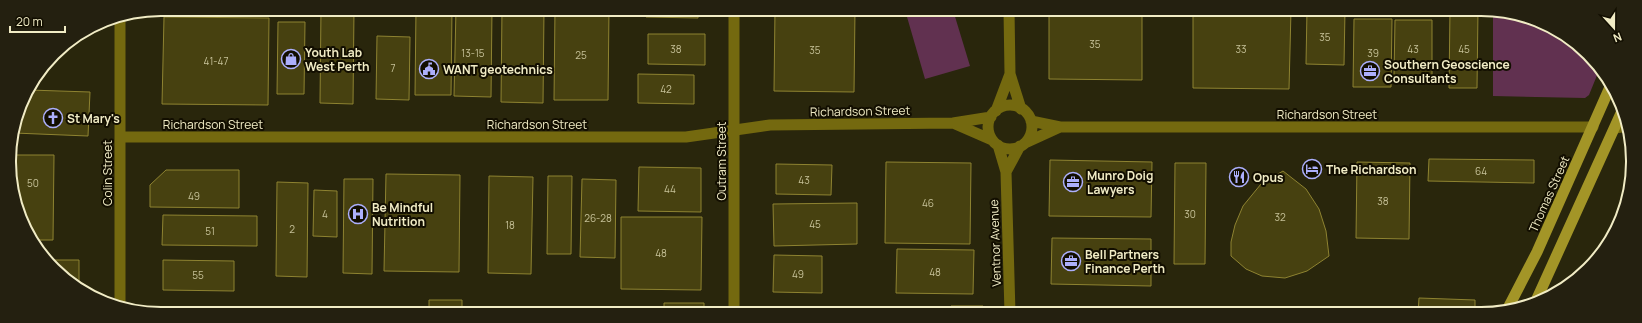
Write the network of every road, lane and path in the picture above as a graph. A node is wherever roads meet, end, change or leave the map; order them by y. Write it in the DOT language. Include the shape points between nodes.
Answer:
graph roads {
  1 [pos="734,16"];
  2 [pos="1009,16"];
  3 [pos="120,22"];
  4 [pos="1010,74"];
  5 [pos="1608,91"];
  6 [pos="1021,109"];
  7 [pos="994,114"];
  8 [pos="1619,118"];
  9 [pos="1031,121"];
  10 [pos="953,123"];
  11 [pos="1060,127"];
  12 [pos="1593,127"];
  13 [pos="1622,127"];
  14 [pos="1615,128"];
  15 [pos="734,130"];
  16 [pos="120,137"];
  17 [pos="995,143"];
  18 [pos="1023,144"];
  19 [pos="1006,172"];
  20 [pos="1539,295"];
  21 [pos="120,301"];
  22 [pos="1510,304"];
  23 [pos="734,307"];
  24 [pos="1010,307"];
  1 -- 15 [label="street, Outram Street"];
  2 -- 4 [label="street"];
  3 -- 16 [label="street, Colin Street"];
  4 -- 6 [label="street"];
  4 -- 7 [label="street"];
  5 -- 12 [label="main road, Thomas Street"];
  6 -- 7 [label="street" via="1008,106"];
  6 -- 9 [label="street"];
  7 -- 10 [label="street, Richardson Street"];
  7 -- 17 [label="street" via="988,129"];
  8 -- 14 [label="main road"];
  9 -- 11 [label="street, Richardson Street"];
  9 -- 18 [label="street" via="1031,133"];
  10 -- 15 [label="street, Richardson Street" via="770,125"];
  10 -- 17 [label="street, Richardson Street"];
  11 -- 12 [label="street, Richardson Street"];
  11 -- 18 [label="street, Richardson Street"];
  12 -- 22 [label="main road, Thomas Street" via="1537,252"];
  13 -- 14 [label="street"];
  14 -- 20 [label="main road"];
  15 -- 16 [label="street, Richardson Street" via="686,137"];
  15 -- 23 [label="street, Outram Street"];
  16 -- 21 [label="street, Colin Street"];
  17 -- 18 [label="street" via="1009,149"];
  17 -- 19 [label="street, Ventnor Avenue"];
  18 -- 19 [label="street, Ventnor Avenue"];
  19 -- 24 [label="street, Ventnor Avenue"];
}
